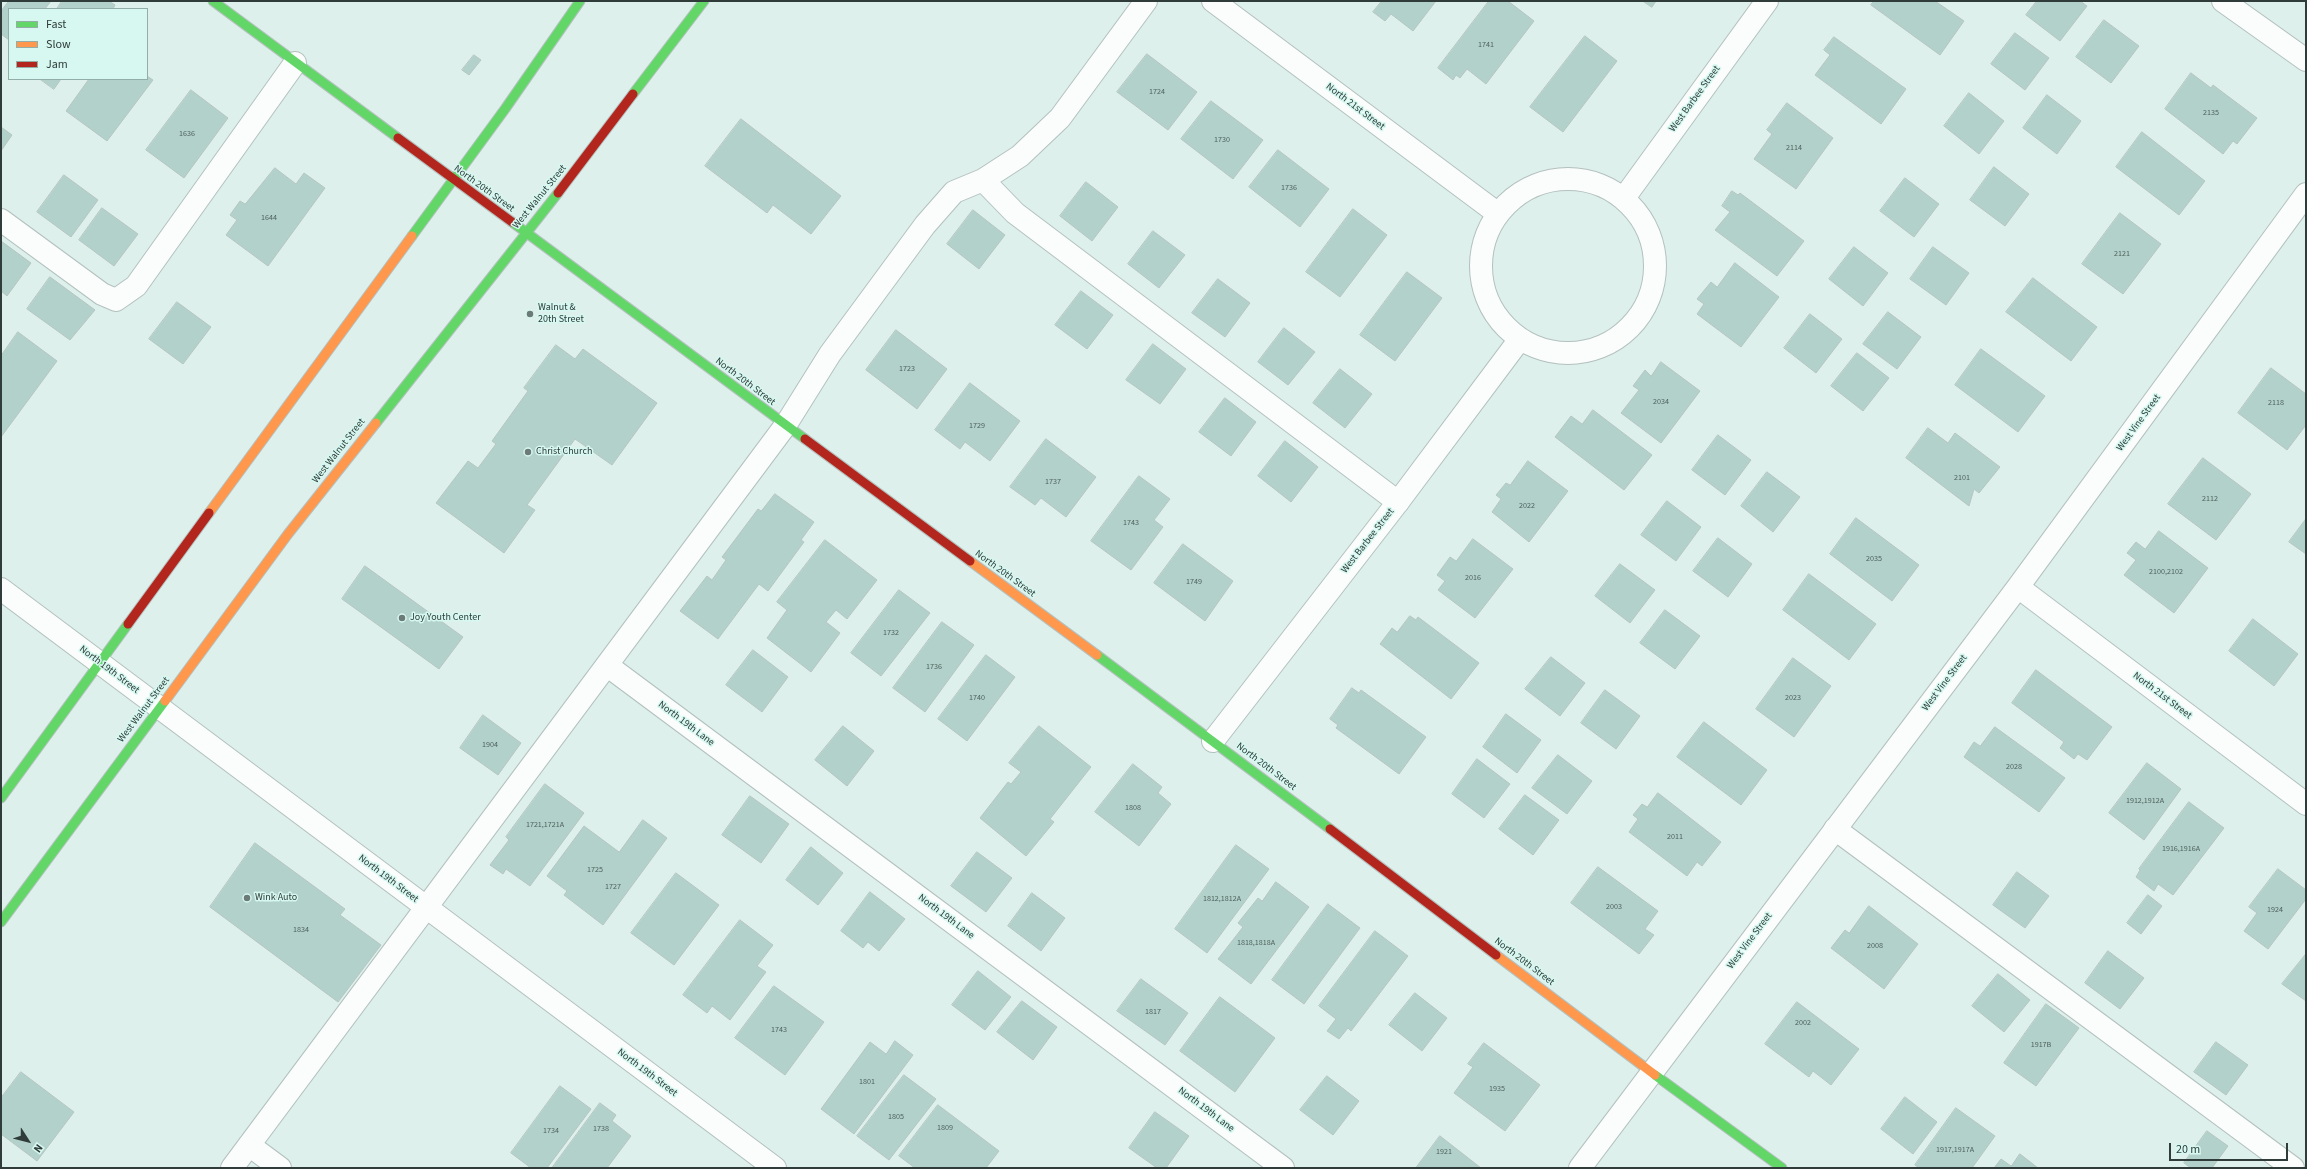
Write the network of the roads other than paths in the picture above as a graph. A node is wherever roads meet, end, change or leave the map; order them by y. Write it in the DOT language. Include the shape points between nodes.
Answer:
graph roads {
  1 [pos="213,1"];
  2 [pos="580,1"];
  3 [pos="704,1"];
  4 [pos="1146,1"];
  5 [pos="1214,1"];
  6 [pos="1767,1"];
  7 [pos="2224,1"];
  8 [pos="2306,60"];
  9 [pos="295,62"];
  10 [pos="453,180"];
  11 [pos="983,180"];
  12 [pos="2306,194"];
  13 [pos="1624,198"];
  14 [pos="1497,213"];
  15 [pos="1,220"];
  16 [pos="525,233"];
  17 [pos="1520,339"];
  18 [pos="785,426"];
  19 [pos="1398,502"];
  20 [pos="2018,587"];
  21 [pos="1,589"];
  22 [pos="99,662"];
  23 [pos="608,666"];
  24 [pos="160,708"];
  25 [pos="1213,741"];
  26 [pos="1,798"];
  27 [pos="2306,804"];
  28 [pos="1835,829"];
  29 [pos="425,907"];
  30 [pos="1,922"];
  31 [pos="1652,1072"];
  32 [pos="249,1145"];
  33 [pos="232,1168"];
  34 [pos="280,1168"];
  35 [pos="775,1168"];
  36 [pos="1283,1168"];
  37 [pos="1580,1168"];
  38 [pos="1782,1168"];
  39 [pos="2293,1168"];
  1 -- 9 [label="main road, North 20th Street"];
  2 -- 10 [label="main road"];
  3 -- 16 [label="main road, West Walnut Street" via="570,178"];
  4 -- 11 [label="street" via="1060,118 1020,156"];
  5 -- 14 [label="street, North 21st Street"];
  6 -- 13 [label="street, West Barbee Street"];
  7 -- 8 [label="street"];
  9 -- 10 [label="main road, North 20th Street"];
  9 -- 15 [label="street" via="136,286 116,300 102,294"];
  10 -- 16 [label="main road, North 20th Street"];
  10 -- 22 [label="main road"];
  11 -- 18 [label="street" via="954,192 925,224 830,354"];
  11 -- 19 [label="street" via="1015,213"];
  12 -- 20 [label="street, West Vine Street"];
  13 -- 14 [label="street" via="1599,183 1572,178 1544,181 1518,193"];
  13 -- 17 [label="street" via="1642,217 1653,241 1656,268 1651,294 1639,318 1620,337 1596,349 1570,354 1544,350"];
  14 -- 17 [label="street" via="1485,238 1480,267 1485,295 1499,319"];
  16 -- 18 [label="main road, North 20th Street"];
  16 -- 24 [label="main road, West Walnut Street" via="288,534"];
  17 -- 19 [label="street, West Barbee Street"];
  18 -- 23 [label="street"];
  18 -- 25 [label="main road, North 20th Street"];
  19 -- 25 [label="street, West Barbee Street"];
  20 -- 27 [label="street, North 21st Street"];
  20 -- 28 [label="street, West Vine Street"];
  21 -- 22 [label="street, North 19th Street"];
  22 -- 24 [label="street, North 19th Street"];
  22 -- 26 [label="main road"];
  23 -- 29 [label="street"];
  23 -- 36 [label="street, North 19th Lane"];
  24 -- 29 [label="street, North 19th Street"];
  24 -- 30 [label="main road, West Walnut Street"];
  25 -- 31 [label="main road, North 20th Street"];
  28 -- 31 [label="street, West Vine Street"];
  28 -- 39 [label="street"];
  29 -- 32 [label="street"];
  29 -- 35 [label="street, North 19th Street"];
  31 -- 37 [label="street, West Vine Street"];
  31 -- 38 [label="main road, North 20th Street"];
  32 -- 33 [label="street"];
  32 -- 34 [label="street"];
}
